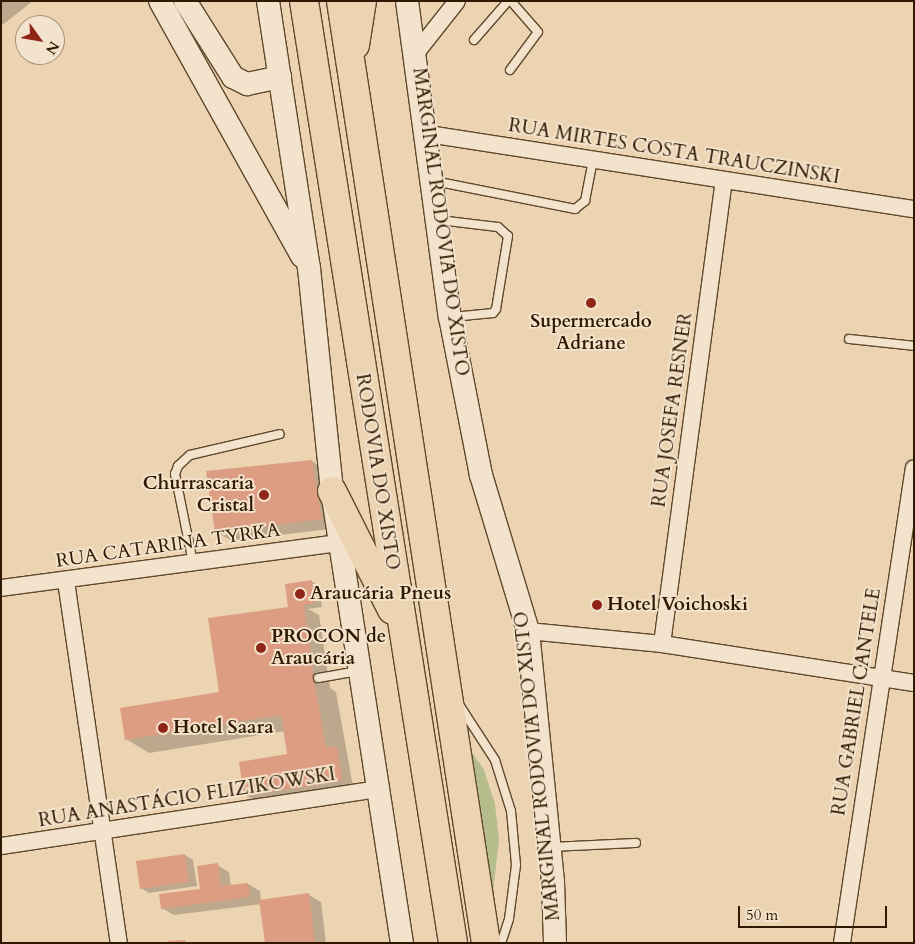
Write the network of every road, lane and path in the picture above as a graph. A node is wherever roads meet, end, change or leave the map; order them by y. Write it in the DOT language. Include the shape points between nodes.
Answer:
graph roads {
  1 [pos="160,1"];
  2 [pos="186,1"];
  3 [pos="268,1"];
  4 [pos="304,1"];
  5 [pos="341,1"];
  6 [pos="362,1"];
  7 [pos="407,1"];
  8 [pos="458,1"];
  9 [pos="509,1"];
  10 [pos="189,28"];
  11 [pos="474,40"];
  12 [pos="416,53"];
  13 [pos="510,70"];
  14 [pos="351,74"];
  15 [pos="280,77"];
  16 [pos="428,134"];
  17 [pos="593,160"];
  18 [pos="434,180"];
  19 [pos="724,180"];
  20 [pos="914,209"];
  21 [pos="438,219"];
  22 [pos="309,268"];
  23 [pos="450,317"];
  24 [pos="849,339"];
  25 [pos="914,346"];
  26 [pos="280,434"];
  27 [pos="914,468"];
  28 [pos="332,491"];
  29 [pos="340,543"];
  30 [pos="193,563"];
  31 [pos="66,581"];
  32 [pos="1,588"];
  33 [pos="528,631"];
  34 [pos="403,634"];
  35 [pos="662,644"];
  36 [pos="360,671"];
  37 [pos="318,678"];
  38 [pos="879,678"];
  39 [pos="914,683"];
  40 [pos="444,686"];
  41 [pos="378,789"];
  42 [pos="101,834"];
  43 [pos="636,843"];
  44 [pos="1,846"];
  45 [pos="549,847"];
  46 [pos="119,943"];
  47 [pos="402,943"];
  48 [pos="453,943"];
  49 [pos="486,943"];
  50 [pos="500,943"];
  51 [pos="554,943"];
  52 [pos="842,943"];
  1 -- 10 [label="main road"];
  2 -- 10 [label="main road"];
  3 -- 15 [label="main road"];
  4 -- 34 [label="highway, RODOVIA DO XISTO"];
  5 -- 14 [label="highway, RODOVIA DO XISTO"];
  6 -- 14 [label="highway"];
  7 -- 12 [label="main road, MARGINAL RODOVIA DO XISTO"];
  8 -- 12 [label="street"];
  9 -- 11 [label="lane"];
  9 -- 13 [label="lane" via="538,32"];
  10 -- 15 [label="main road" via="233,77 247,84"];
  10 -- 22 [label="main road"];
  12 -- 16 [label="main road, MARGINAL RODOVIA DO XISTO"];
  14 -- 40 [label="highway, RODOVIA DO XISTO"];
  15 -- 22 [label="main road"];
  16 -- 17 [label="street, RUA MIRTES COSTA TRAUCZINSKI"];
  16 -- 18 [label="main road, MARGINAL RODOVIA DO XISTO"];
  17 -- 18 [label="lane" via="585,201 575,208"];
  17 -- 19 [label="street, RUA MIRTES COSTA TRAUCZINSKI"];
  18 -- 21 [label="main road, MARGINAL RODOVIA DO XISTO"];
  19 -- 20 [label="street, RUA MIRTES COSTA TRAUCZINSKI"];
  19 -- 35 [label="street, RUA JOSEFA RESNER"];
  21 -- 23 [label="main road, MARGINAL RODOVIA DO XISTO"];
  21 -- 23 [label="lane" via="498,227 508,236 496,309 493,313"];
  22 -- 28 [label="main road"];
  23 -- 33 [label="main road, MARGINAL RODOVIA DO XISTO" via="482,476"];
  24 -- 25 [label="lane"];
  26 -- 30 [label="lane" via="190,455 178,466 175,474"];
  27 -- 38 [label="street, RUA GABRIEL CANTELE"];
  28 -- 29 [label="main road"];
  28 -- 34 [label="highway"];
  29 -- 30 [label="street, RUA CATARINA TYRKA"];
  29 -- 36 [label="main road"];
  30 -- 31 [label="street, RUA CATARINA TYRKA"];
  31 -- 32 [label="street, RUA CATARINA TYRKA"];
  31 -- 42 [label="street"];
  33 -- 35 [label="street"];
  33 -- 45 [label="main road, MARGINAL RODOVIA DO XISTO"];
  34 -- 48 [label="highway, RODOVIA DO XISTO"];
  35 -- 38 [label="street"];
  36 -- 37 [label="lane"];
  36 -- 41 [label="main road"];
  38 -- 39 [label="street"];
  38 -- 52 [label="street, RUA GABRIEL CANTELE"];
  40 -- 49 [label="highway, RODOVIA DO XISTO"];
  40 -- 50 [label="lane" via="468,714 494,760 511,811 516,865 509,919"];
  41 -- 42 [label="street, RUA ANASTÁCIO FLIZIKOWSKI"];
  41 -- 47 [label="main road"];
  42 -- 44 [label="street, RUA ANASTÁCIO FLIZIKOWSKI"];
  42 -- 46 [label="street"];
  43 -- 45 [label="lane"];
  45 -- 51 [label="main road, MARGINAL RODOVIA DO XISTO"];
}
